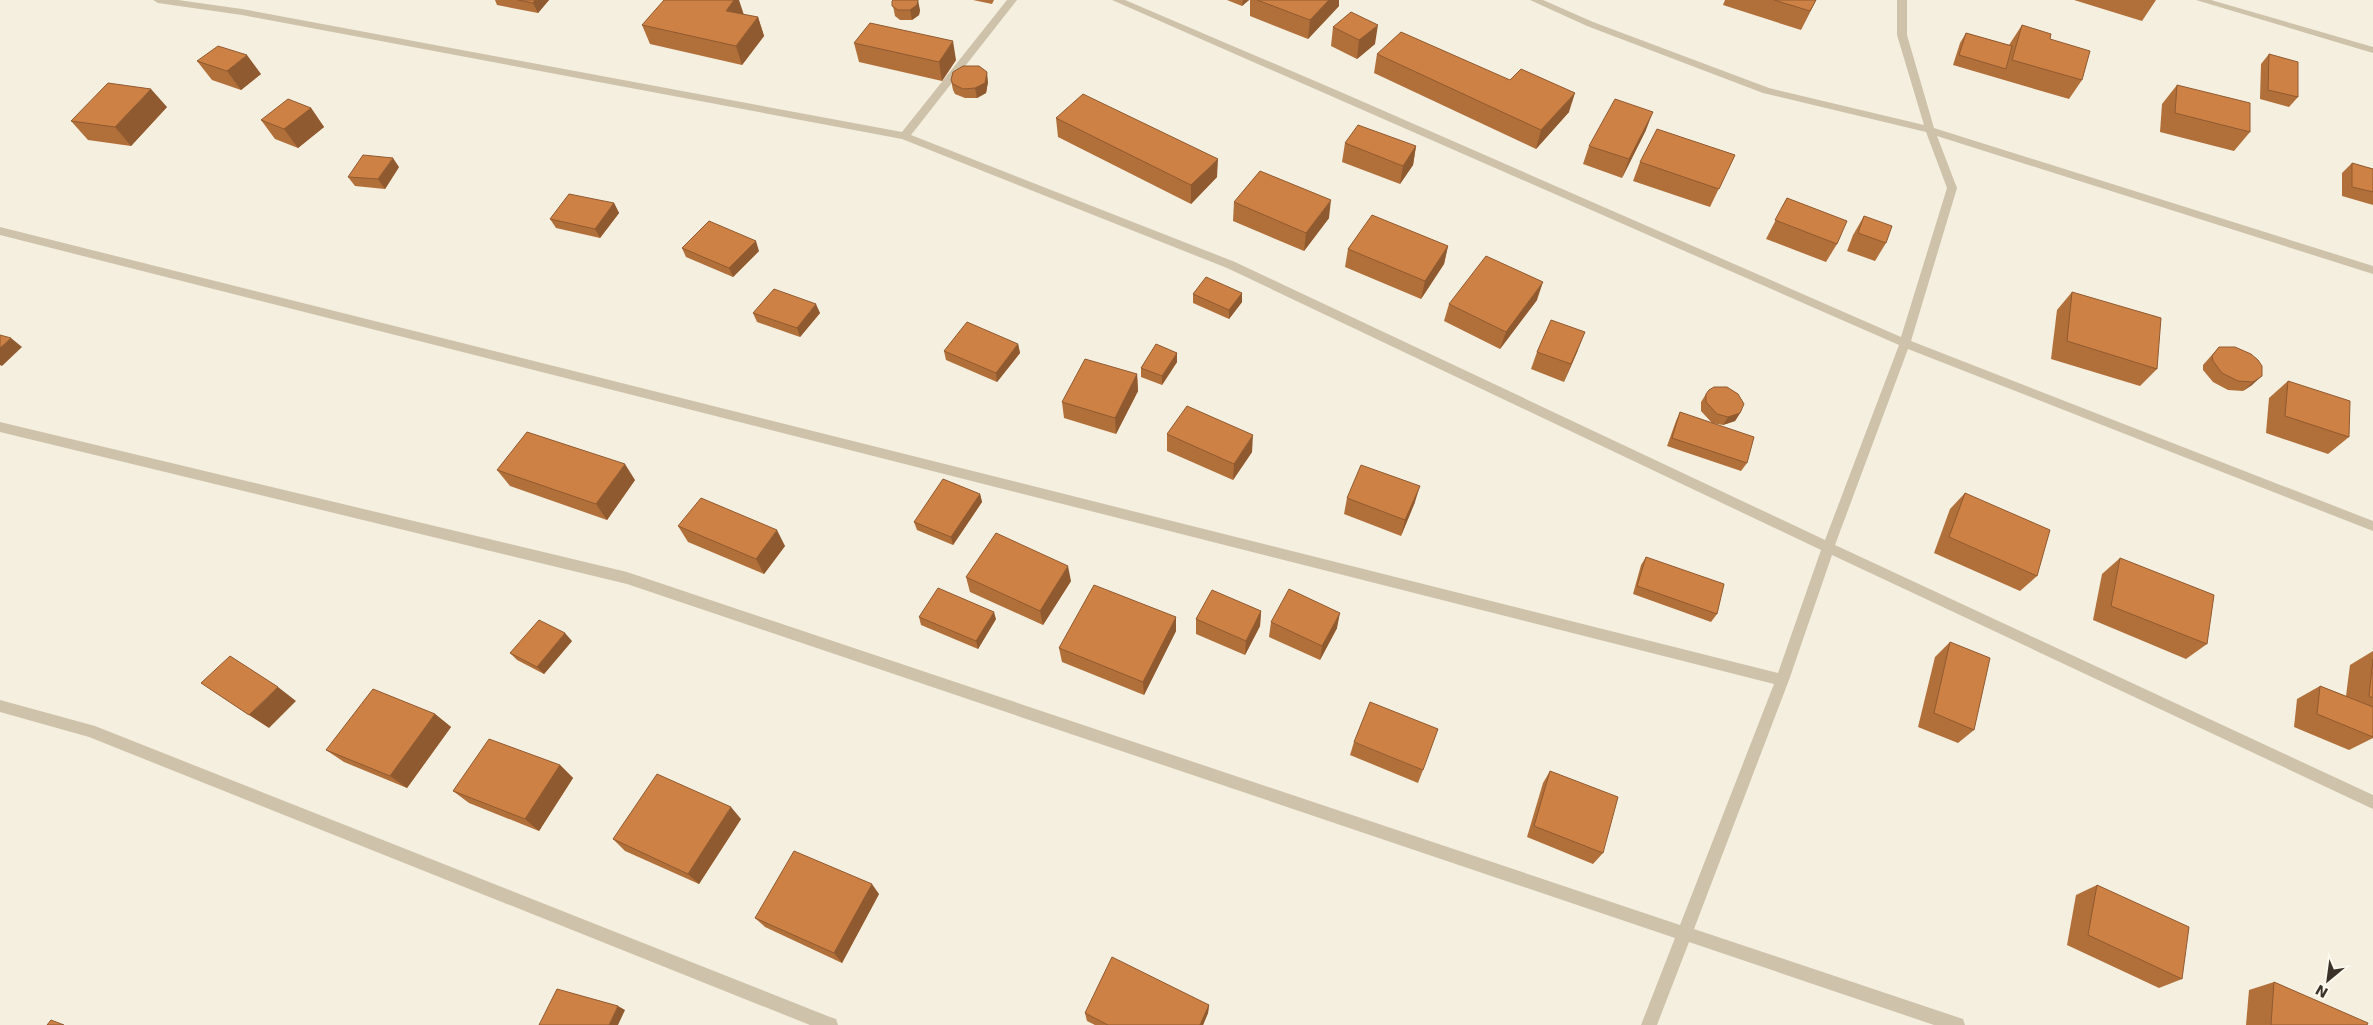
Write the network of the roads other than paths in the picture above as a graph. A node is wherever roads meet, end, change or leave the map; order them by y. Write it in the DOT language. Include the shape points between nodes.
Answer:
graph roads {
  1 [pos="158,0"];
  2 [pos="1012,0"];
  3 [pos="1117,0"];
  4 [pos="1535,0"];
  5 [pos="1902,0"];
  6 [pos="2201,0"];
  7 [pos="2373,50"];
  8 [pos="1930,130"];
  9 [pos="904,136"];
  10 [pos="0,232"];
  11 [pos="2373,270"];
  12 [pos="1905,343"];
  13 [pos="0,427"];
  14 [pos="2373,526"];
  15 [pos="1828,548"];
  16 [pos="1782,680"];
  17 [pos="0,706"];
  18 [pos="2373,802"];
  19 [pos="1684,932"];
  20 [pos="830,1025"];
  21 [pos="1649,1025"];
  22 [pos="1957,1025"];
  1 -- 9 [label="street" via="242,12"];
  2 -- 9 [label="street"];
  3 -- 12 [label="street"];
  4 -- 8 [label="street" via="1766,91"];
  5 -- 8 [label="street" via="1902,35"];
  6 -- 7 [label="street"];
  8 -- 11 [label="street"];
  8 -- 12 [label="street" via="1952,188"];
  9 -- 15 [label="street" via="1231,265"];
  10 -- 16 [label="street"];
  12 -- 14 [label="street"];
  12 -- 15 [label="street"];
  13 -- 19 [label="street" via="627,578"];
  15 -- 16 [label="street"];
  15 -- 18 [label="street"];
  16 -- 19 [label="street"];
  17 -- 20 [label="street" via="90,731"];
  19 -- 21 [label="street"];
  19 -- 22 [label="street"];
}
